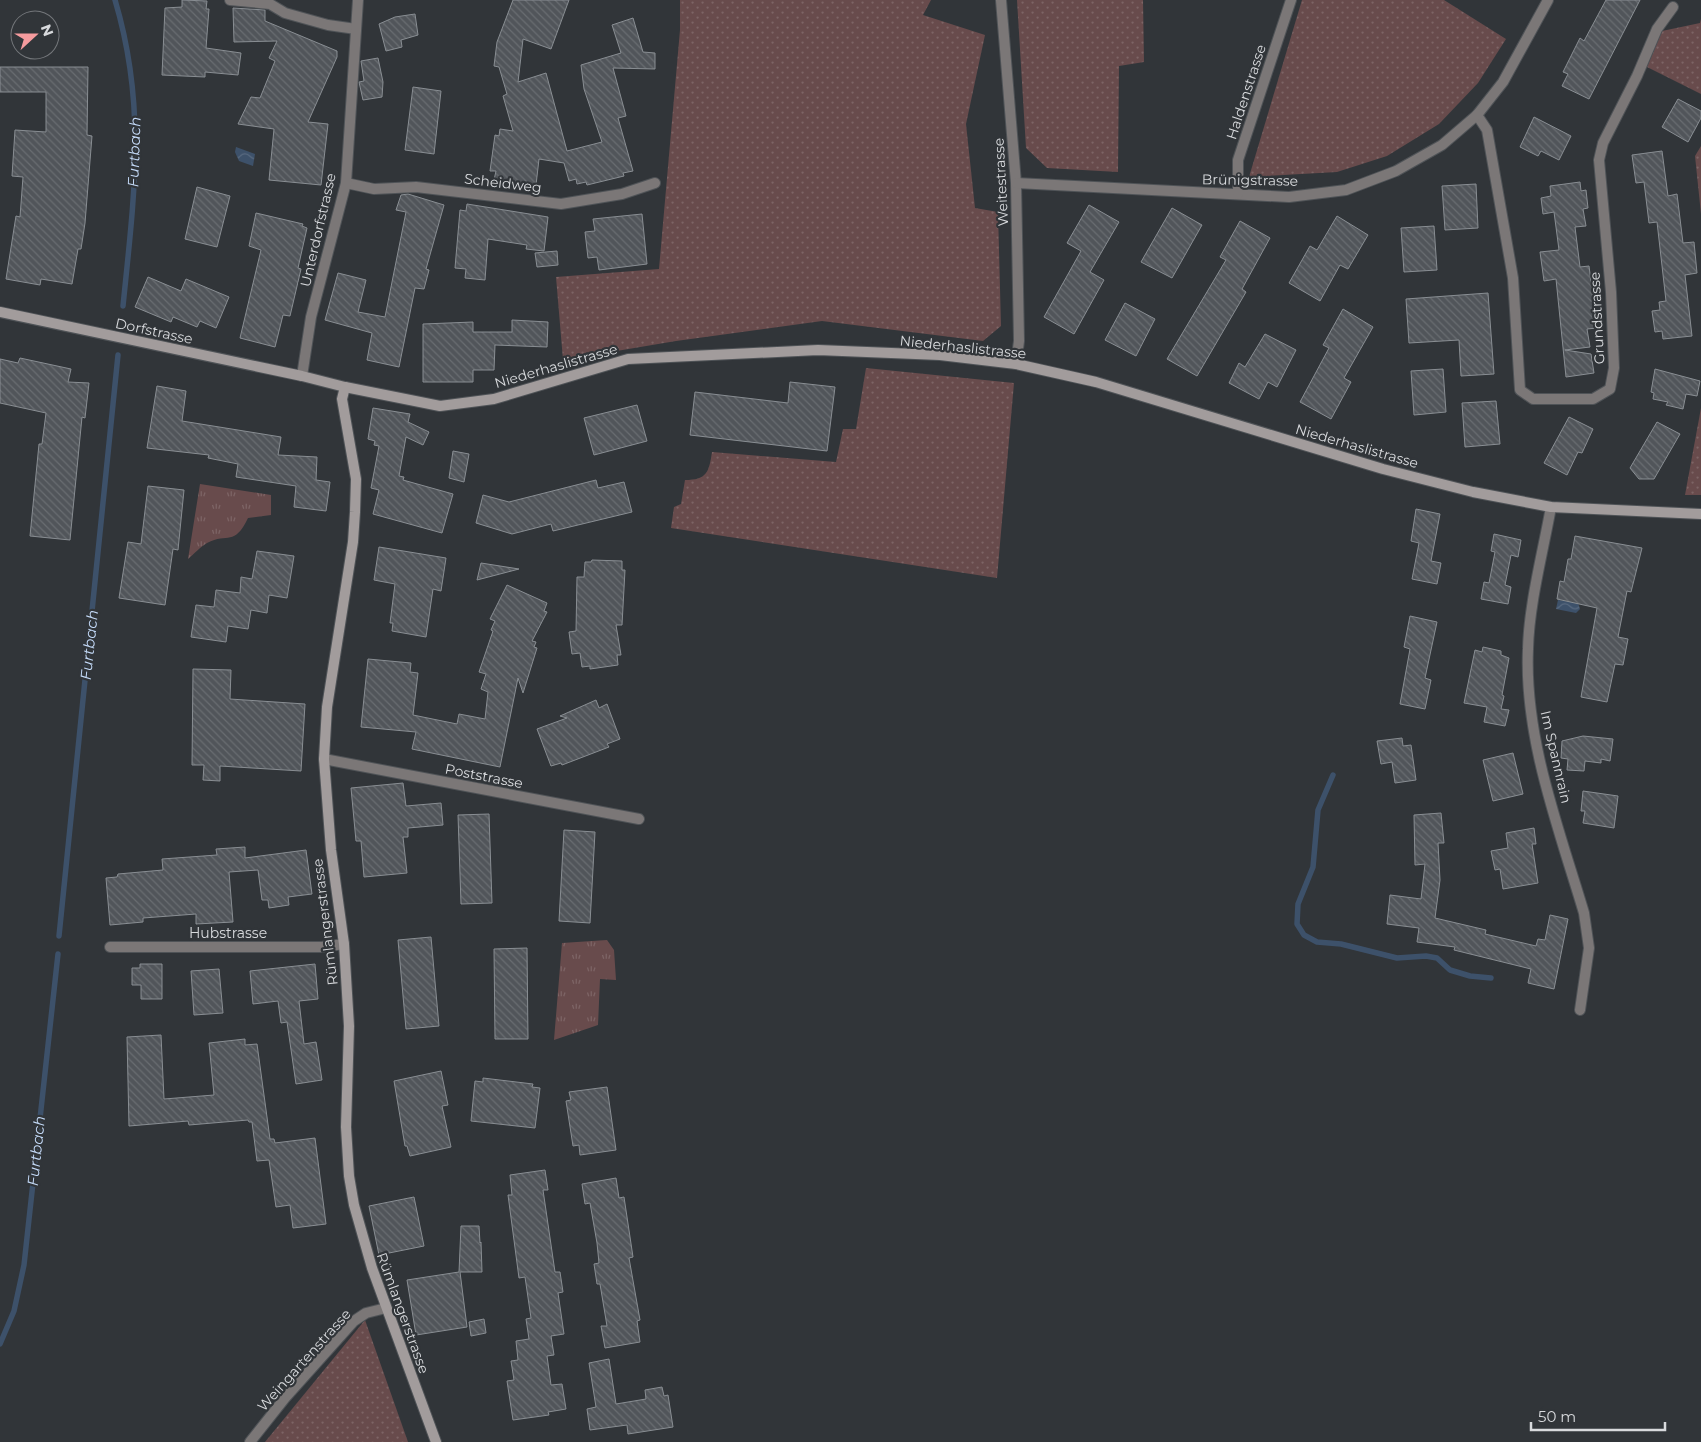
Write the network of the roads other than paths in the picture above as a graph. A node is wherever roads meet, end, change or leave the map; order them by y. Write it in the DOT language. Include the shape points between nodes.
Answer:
graph roads {
  1 [pos="230,0"];
  2 [pos="358,0"];
  3 [pos="1001,0"];
  4 [pos="1291,0"];
  5 [pos="1548,0"];
  6 [pos="1673,7"];
  7 [pos="356,29"];
  8 [pos="1478,115"];
  9 [pos="655,183"];
  10 [pos="1016,183"];
  11 [pos="346,184"];
  12 [pos="1238,194"];
  13 [pos="0,312"];
  14 [pos="1016,364"];
  15 [pos="302,376"];
  16 [pos="345,387"];
  17 [pos="1551,507"];
  18 [pos="1701,514"];
  19 [pos="324,759"];
  20 [pos="639,819"];
  21 [pos="344,944"];
  22 [pos="110,947"];
  23 [pos="1580,1010"];
  24 [pos="386,1308"];
  25 [pos="250,1442"];
  26 [pos="436,1442"];
  1 -- 7 [label="street" via="270,4 285,13 328,26"];
  2 -- 7 [label="street, Unterdorfstrasse"];
  3 -- 10 [label="street, Weitestrasse"];
  4 -- 12 [label="street, Haldenstrasse" via="1238,160"];
  5 -- 8 [label="street, Brünigstrasse" via="1503,82"];
  6 -- 8 [label="street, Grundstrasse" via="1657,29 1638,76 1603,143 1599,160 1614,368 1610,389 1603,395 1593,399 1533,399 1520,390 1511,262 1487,130"];
  7 -- 11 [label="street, Unterdorfstrasse"];
  8 -- 12 [label="street, Brünigstrasse" via="1442,145 1396,171 1346,190 1289,197"];
  9 -- 11 [label="street, Scheidweg" via="622,194 562,204 416,187 374,189"];
  10 -- 12 [label="street, Brünigstrasse"];
  10 -- 14 [label="street, Weitestrasse"];
  11 -- 15 [label="street, Unterdorfstrasse" via="312,317"];
  13 -- 15 [label="street, Dorfstrasse"];
  14 -- 16 [label="street, Niederhaslistrasse" via="940,355 818,350 628,359 494,399 440,406"];
  14 -- 17 [label="street, Niederhaslistrasse" via="1096,382 1383,469 1473,492"];
  15 -- 16 [label="street, Niederhaslistrasse"];
  16 -- 19 [label="street, Rümlangerstrasse" via="342,399 356,479 355,512 327,707"];
  17 -- 18 [label="street, Niederhaslistrasse"];
  17 -- 23 [label="street, Im Spannrain" via="1528,650 1530,698 1546,783 1587,931 1589,948"];
  19 -- 20 [label="street, Poststrasse"];
  19 -- 21 [label="street, Rümlangerstrasse" via="330,850"];
  21 -- 22 [label="street, Hubstrasse" via="322,947"];
  21 -- 24 [label="street, Rümlangerstrasse" via="349,1026 346,1127 350,1176 360,1231"];
  24 -- 25 [label="street, Weingartenstrasse" via="366,1313 354,1321"];
  24 -- 26 [label="street, Rümlangerstrasse"];
}
